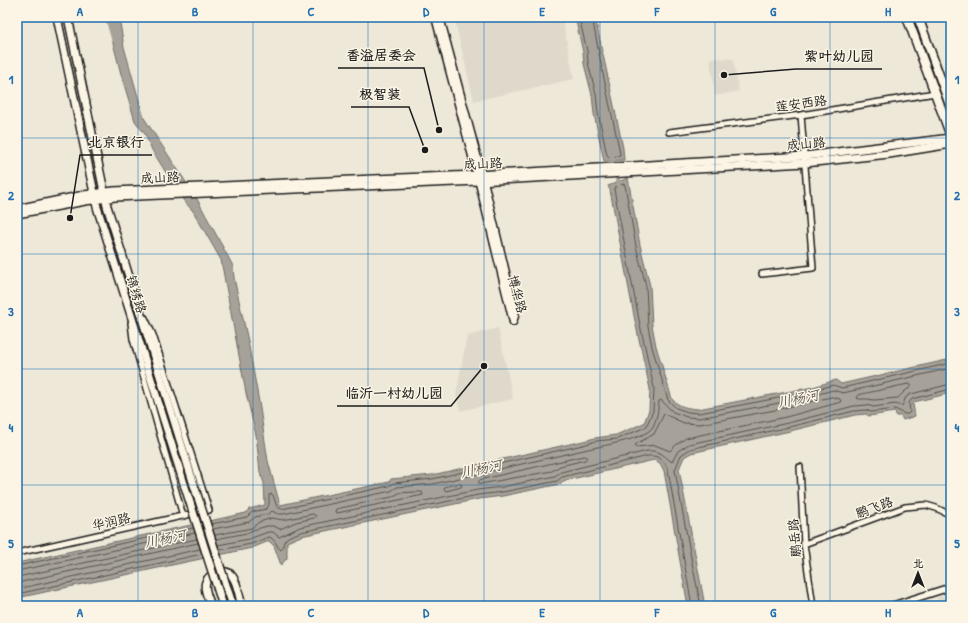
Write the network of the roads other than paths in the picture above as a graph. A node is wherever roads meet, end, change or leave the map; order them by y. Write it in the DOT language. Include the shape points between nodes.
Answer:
graph roads {
  1 [pos="57,17"];
  2 [pos="68,17"];
  3 [pos="435,17"];
  4 [pos="440,17"];
  5 [pos="907,17"];
  6 [pos="918,17"];
  7 [pos="935,93"];
  8 [pos="951,108"];
  9 [pos="801,115"];
  10 [pos="669,132"];
  11 [pos="951,137"];
  12 [pos="951,144"];
  13 [pos="805,159"];
  14 [pos="480,178"];
  15 [pos="104,195"];
  16 [pos="95,196"];
  17 [pos="17,209"];
  18 [pos="17,214"];
  19 [pos="762,274"];
  20 [pos="137,303"];
  21 [pos="128,305"];
  22 [pos="800,467"];
  23 [pos="951,515"];
  24 [pos="183,516"];
  25 [pos="804,544"];
  26 [pos="17,553"];
  27 [pos="951,587"];
  28 [pos="211,606"];
  29 [pos="223,606"];
  30 [pos="233,606"];
  31 [pos="242,606"];
  32 [pos="813,606"];
  33 [pos="890,606"];
  1 -- 16 [label="main road, 锦绣路"];
  2 -- 15 [label="main road, 锦绣路"];
  3 -- 14 [label="street, 博华路"];
  4 -- 14 [label="street, 博华路"];
  5 -- 7 [label="main road"];
  6 -- 8 [label="main road"];
  7 -- 9 [label="street, 莲安西路"];
  7 -- 11 [label="main road"];
  9 -- 10 [label="street, 莲安西路"];
  9 -- 13 [label="street"];
  11 -- 13 [label="main road, 成山路"];
  12 -- 13 [label="main road, 成山路" via="889,154"];
  13 -- 14 [label="main road, 成山路"];
  13 -- 19 [label="street" via="813,268"];
  14 -- 14 [label="street, 博华路" via="513,322 515,310"];
  14 -- 15 [label="main road, 成山路"];
  15 -- 16 [label="main road, 成山路"];
  15 -- 20 [label="main road, 锦绣路"];
  16 -- 17 [label="main road, 成山路"];
  16 -- 18 [label="main road, 成山路"];
  16 -- 21 [label="main road, 锦绣路"];
  20 -- 24 [label="street, 华润路" via="153,335 209,510"];
  20 -- 30 [label="main road, 锦绣路, bridge"];
  21 -- 24 [label="street" via="133,339"];
  21 -- 29 [label="main road, 锦绣路, bridge"];
  22 -- 25 [label="street, 鹏岳路"];
  23 -- 25 [label="street, 鹏飞路" via="926,505 905,507"];
  24 -- 26 [label="street, 华润路"];
  25 -- 32 [label="street, 鹏岳路"];
  27 -- 33 [label="street"];
  28 -- 31 [label="main road" via="206,582 214,573 226,572 234,578"];
}
